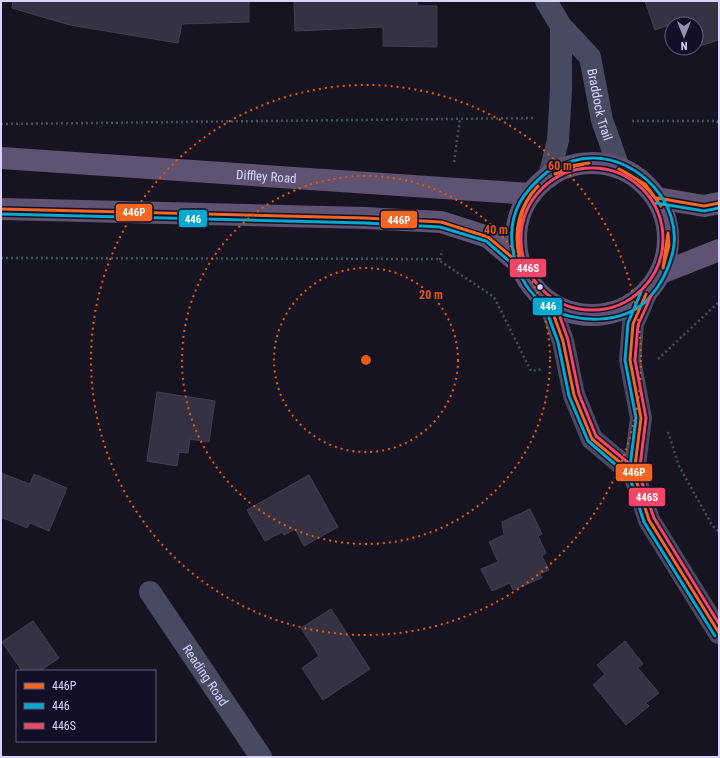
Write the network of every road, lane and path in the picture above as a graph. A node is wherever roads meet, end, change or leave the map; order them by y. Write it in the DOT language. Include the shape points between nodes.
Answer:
graph roads {
  1 [pos="546,1"];
  2 [pos="561,26"];
  3 [pos="559,120"];
  4 [pos="602,120"];
  5 [pos="718,121"];
  6 [pos="1,124"];
  7 [pos="719,127"];
  8 [pos="1,158"];
  9 [pos="619,168"];
  10 [pos="549,177"];
  11 [pos="531,194"];
  12 [pos="657,198"];
  13 [pos="719,204"];
  14 [pos="1,209"];
  15 [pos="719,250"];
  16 [pos="1,258"];
  17 [pos="520,264"];
  18 [pos="661,273"];
  19 [pos="646,294"];
  20 [pos="549,302"];
  21 [pos="719,302"];
  22 [pos="630,360"];
  23 [pos="568,366"];
  24 [pos="665,425"];
  25 [pos="634,474"];
  26 [pos="719,532"];
  27 [pos="150,592"];
  28 [pos="719,633"];
  29 [pos="261,757"];
  1 -- 2 [label="street, Braddock Trail"];
  2 -- 3 [label="street"];
  2 -- 4 [label="street, Braddock Trail" via="590,57"];
  3 -- 6 [label="path" via="529,118"];
  3 -- 10 [label="street" via="558,140"];
  4 -- 5 [label="path"];
  4 -- 9 [label="street, Braddock Trail"];
  5 -- 7 [label="path"];
  8 -- 11 [label="main road, Diffley Road"];
  9 -- 10 [label="main road" via="595,163 571,166"];
  9 -- 12 [label="main road" via="640,180"];
  10 -- 11 [label="main road"];
  11 -- 17 [label="main road" via="520,215 516,240"];
  12 -- 13 [label="main road" via="704,206"];
  12 -- 18 [label="main road" via="667,222 668,248"];
  14 -- 17 [label="main road" via="441,222 488,237"];
  15 -- 18 [label="main road"];
  16 -- 23 [label="path" via="438,259 494,297 531,371"];
  17 -- 20 [label="main road" via="531,285"];
  18 -- 19 [label="main road"];
  19 -- 20 [label="main road" via="624,309 599,315 573,313"];
  19 -- 22 [label="street" via="633,324"];
  20 -- 23 [label="street" via="563,341"];
  21 -- 22 [label="path" via="655,361"];
  22 -- 25 [label="street" via="641,418"];
  23 -- 25 [label="street" via="574,395 592,439"];
  24 -- 26 [label="path" via="679,466 712,525"];
  25 -- 28 [label="street" via="649,520"];
  27 -- 29 [label="street, Reading Road"];
}
